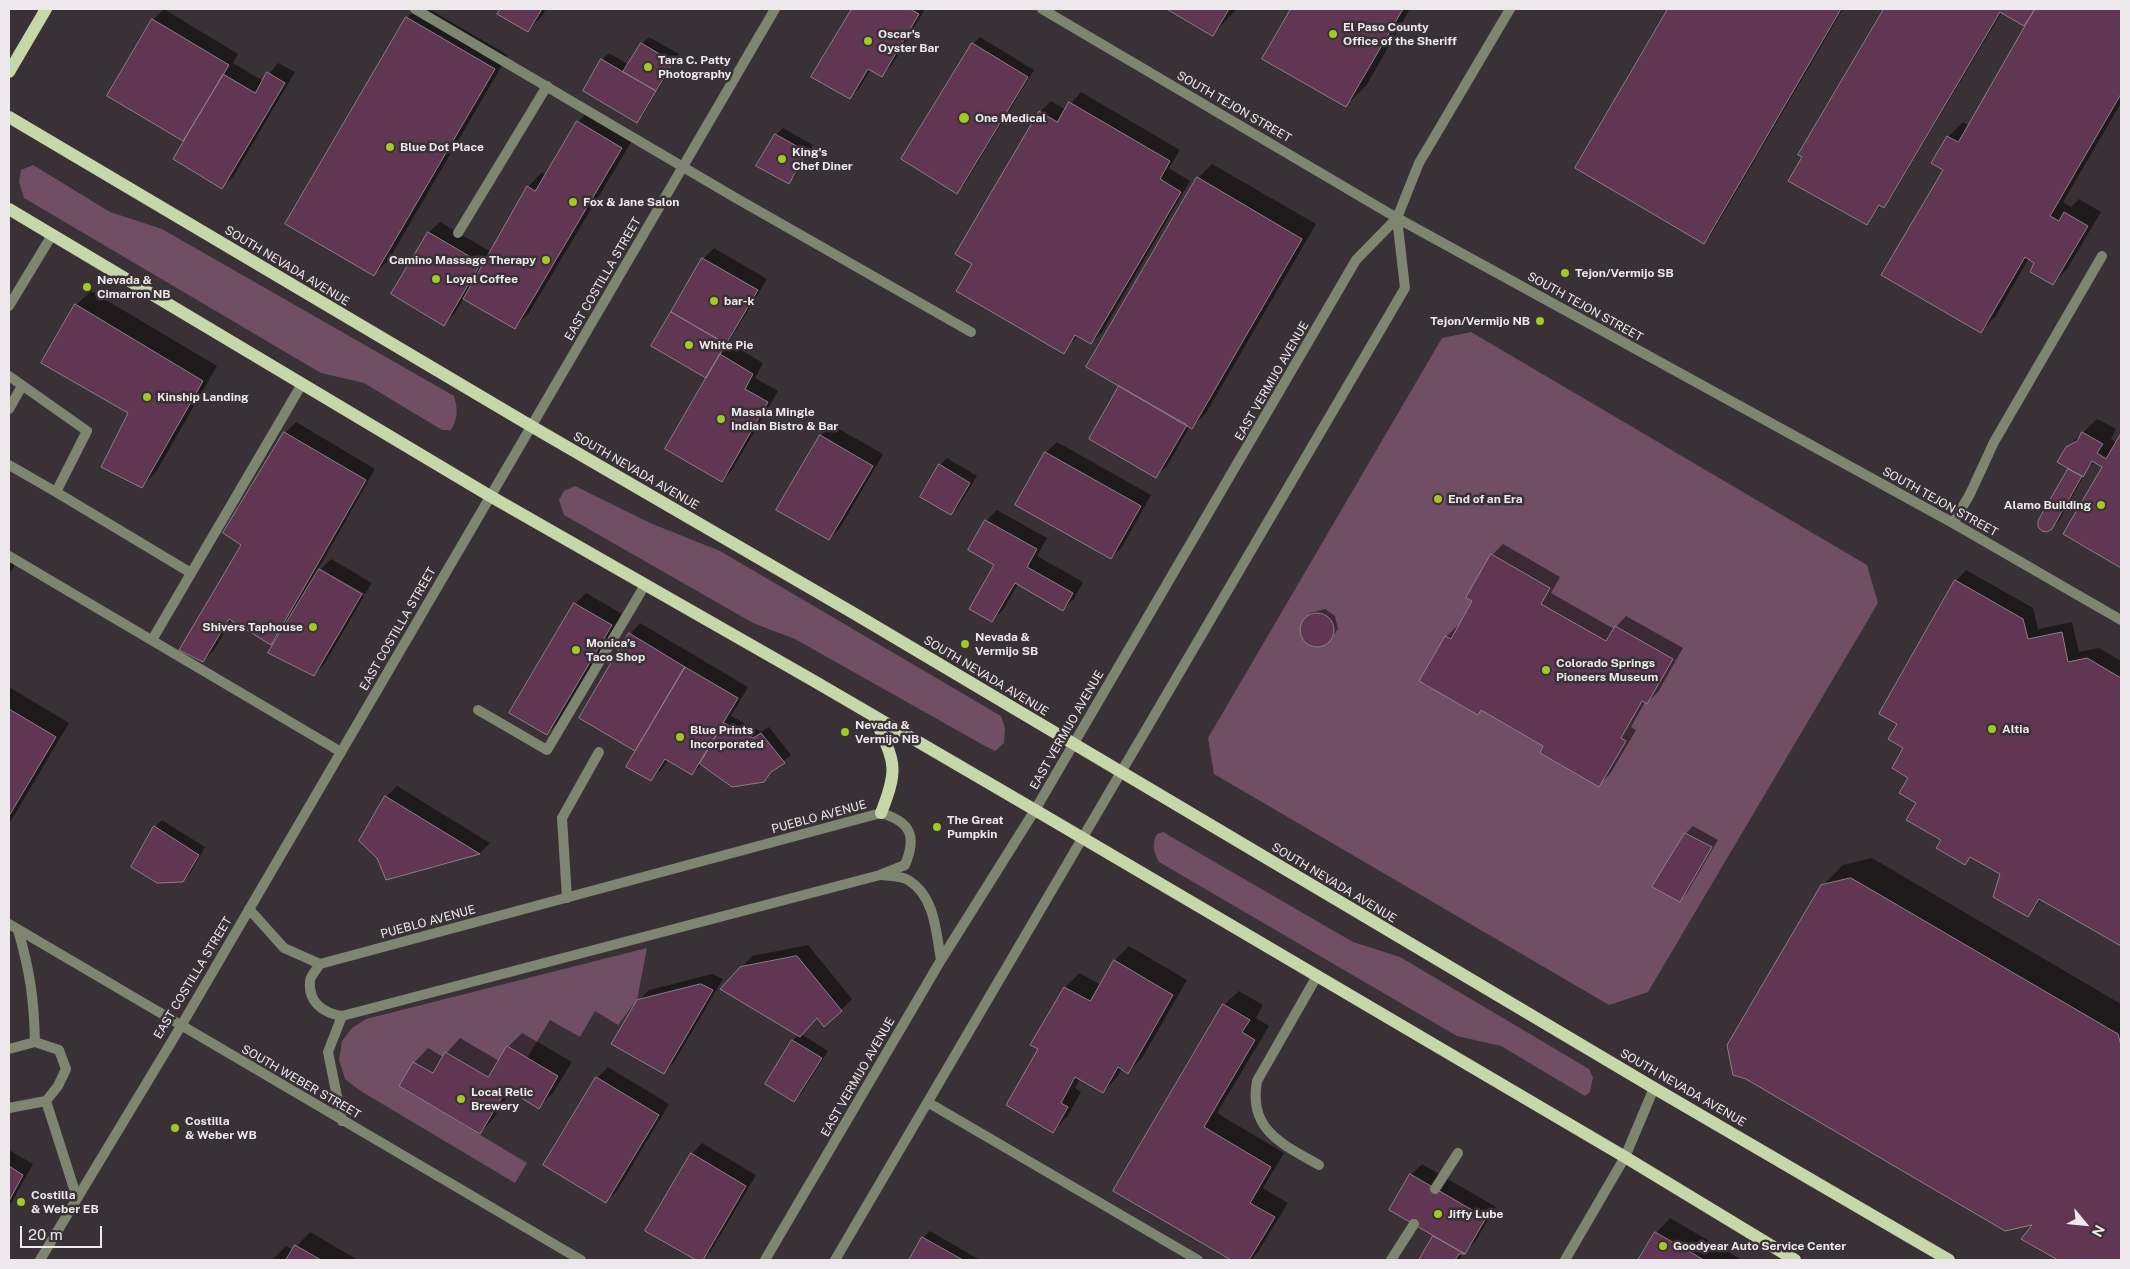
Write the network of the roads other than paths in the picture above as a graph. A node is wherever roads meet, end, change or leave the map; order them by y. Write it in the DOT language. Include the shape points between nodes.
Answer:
graph roads {
  1 [pos="46,9"];
  2 [pos="415,9"];
  3 [pos="775,9"];
  4 [pos="1042,9"];
  5 [pos="1510,9"];
  6 [pos="9,72"];
  7 [pos="547,86"];
  8 [pos="9,117"];
  9 [pos="683,167"];
  10 [pos="9,209"];
  11 [pos="1396,218"];
  12 [pos="458,233"];
  13 [pos="52,235"];
  14 [pos="2102,256"];
  15 [pos="9,306"];
  16 [pos="971,332"];
  17 [pos="9,376"];
  18 [pos="302,384"];
  19 [pos="22,386"];
  20 [pos="9,410"];
  21 [pos="531,426"];
  22 [pos="9,466"];
  23 [pos="56,492"];
  24 [pos="490,496"];
  25 [pos="1953,523"];
  26 [pos="9,556"];
  27 [pos="191,574"];
  28 [pos="645,585"];
  29 [pos="2121,620"];
  30 [pos="152,640"];
  31 [pos="478,710"];
  32 [pos="874,717"];
  33 [pos="1074,743"];
  34 [pos="341,752"];
  35 [pos="599,752"];
  36 [pos="1122,771"];
  37 [pos="1035,810"];
  38 [pos="881,813"];
  39 [pos="1083,839"];
  40 [pos="880,875"];
  41 [pos="567,898"];
  42 [pos="249,909"];
  43 [pos="13,927"];
  44 [pos="941,960"];
  45 [pos="320,964"];
  46 [pos="1317,976"];
  47 [pos="342,1016"];
  48 [pos="181,1026"];
  49 [pos="34,1042"];
  50 [pos="9,1049"];
  51 [pos="1654,1088"];
  52 [pos="46,1101"];
  53 [pos="929,1103"];
  54 [pos="9,1108"];
  55 [pos="342,1120"];
  56 [pos="1458,1153"];
  57 [pos="1625,1157"];
  58 [pos="1319,1165"];
  59 [pos="1435,1189"];
  60 [pos="77,1198"];
  61 [pos="1414,1224"];
  62 [pos="40,1260"];
  63 [pos="581,1260"];
  64 [pos="765,1260"];
  65 [pos="835,1260"];
  66 [pos="1198,1260"];
  67 [pos="1391,1260"];
  68 [pos="1565,1260"];
  69 [pos="1795,1260"];
  70 [pos="1949,1260"];
  1 -- 6 [label="main road"];
  2 -- 7 [label="street"];
  3 -- 9 [label="street, EAST COSTILLA STREET"];
  4 -- 11 [label="street, SOUTH TEJON STREET"];
  5 -- 11 [label="street, EAST VERMIJO AVENUE" via="1419,164"];
  7 -- 9 [label="street"];
  7 -- 12 [label="street"];
  8 -- 21 [label="main road, SOUTH NEVADA AVENUE"];
  9 -- 16 [label="street"];
  9 -- 21 [label="street, EAST COSTILLA STREET"];
  10 -- 13 [label="main road"];
  11 -- 25 [label="street, SOUTH TEJON STREET"];
  11 -- 33 [label="street, EAST VERMIJO AVENUE" via="1356,260"];
  11 -- 36 [label="street" via="1405,288"];
  13 -- 15 [label="street"];
  13 -- 18 [label="main road"];
  14 -- 25 [label="street" via="1994,442"];
  17 -- 19 [label="street"];
  18 -- 24 [label="main road"];
  18 -- 27 [label="street"];
  19 -- 20 [label="street"];
  19 -- 23 [label="street" via="87,431"];
  21 -- 24 [label="street, EAST COSTILLA STREET"];
  21 -- 33 [label="main road, SOUTH NEVADA AVENUE"];
  22 -- 23 [label="street"];
  23 -- 27 [label="street"];
  24 -- 28 [label="main road"];
  24 -- 34 [label="street, EAST COSTILLA STREET"];
  25 -- 29 [label="street, SOUTH TEJON STREET"];
  26 -- 30 [label="street"];
  27 -- 30 [label="street"];
  28 -- 31 [label="street" via="547,750"];
  28 -- 32 [label="main road"];
  30 -- 34 [label="street"];
  32 -- 37 [label="main road"];
  32 -- 38 [label="main road" via="893,760 894,772"];
  33 -- 36 [label="main road, SOUTH NEVADA AVENUE"];
  33 -- 37 [label="street, EAST VERMIJO AVENUE"];
  34 -- 42 [label="street, EAST COSTILLA STREET"];
  35 -- 41 [label="street" via="562,818"];
  36 -- 39 [label="street"];
  36 -- 51 [label="main road, SOUTH NEVADA AVENUE"];
  37 -- 39 [label="main road"];
  37 -- 44 [label="street, EAST VERMIJO AVENUE"];
  38 -- 40 [label="street, PUEBLO AVENUE" via="895,817 904,825 911,834 912,848 905,865"];
  38 -- 41 [label="street, PUEBLO AVENUE"];
  39 -- 46 [label="main road"];
  39 -- 53 [label="street"];
  40 -- 44 [label="street" via="907,879 926,896"];
  40 -- 47 [label="street, PUEBLO AVENUE"];
  41 -- 45 [label="street, PUEBLO AVENUE"];
  42 -- 45 [label="street" via="284,948"];
  42 -- 48 [label="street, EAST COSTILLA STREET"];
  43 -- 48 [label="street, SOUTH WEBER STREET"];
  43 -- 49 [label="street" via="29,968 34,1002"];
  44 -- 64 [label="street, EAST VERMIJO AVENUE"];
  45 -- 47 [label="street" via="310,980 312,995 319,1008"];
  46 -- 57 [label="main road"];
  46 -- 58 [label="street" via="1257,1082 1254,1096 1256,1112 1274,1138"];
  47 -- 55 [label="street" via="328,1052"];
  48 -- 55 [label="street, SOUTH WEBER STREET"];
  48 -- 60 [label="street, EAST COSTILLA STREET"];
  49 -- 50 [label="street"];
  49 -- 52 [label="street" via="59,1050 66,1069"];
  51 -- 57 [label="street"];
  51 -- 70 [label="main road, SOUTH NEVADA AVENUE"];
  52 -- 54 [label="street"];
  52 -- 60 [label="street"];
  53 -- 65 [label="street"];
  53 -- 66 [label="street"];
  55 -- 63 [label="street, SOUTH WEBER STREET"];
  56 -- 59 [label="street"];
  57 -- 68 [label="street"];
  57 -- 69 [label="main road"];
  60 -- 62 [label="street, EAST COSTILLA STREET"];
  61 -- 67 [label="street"];
}
